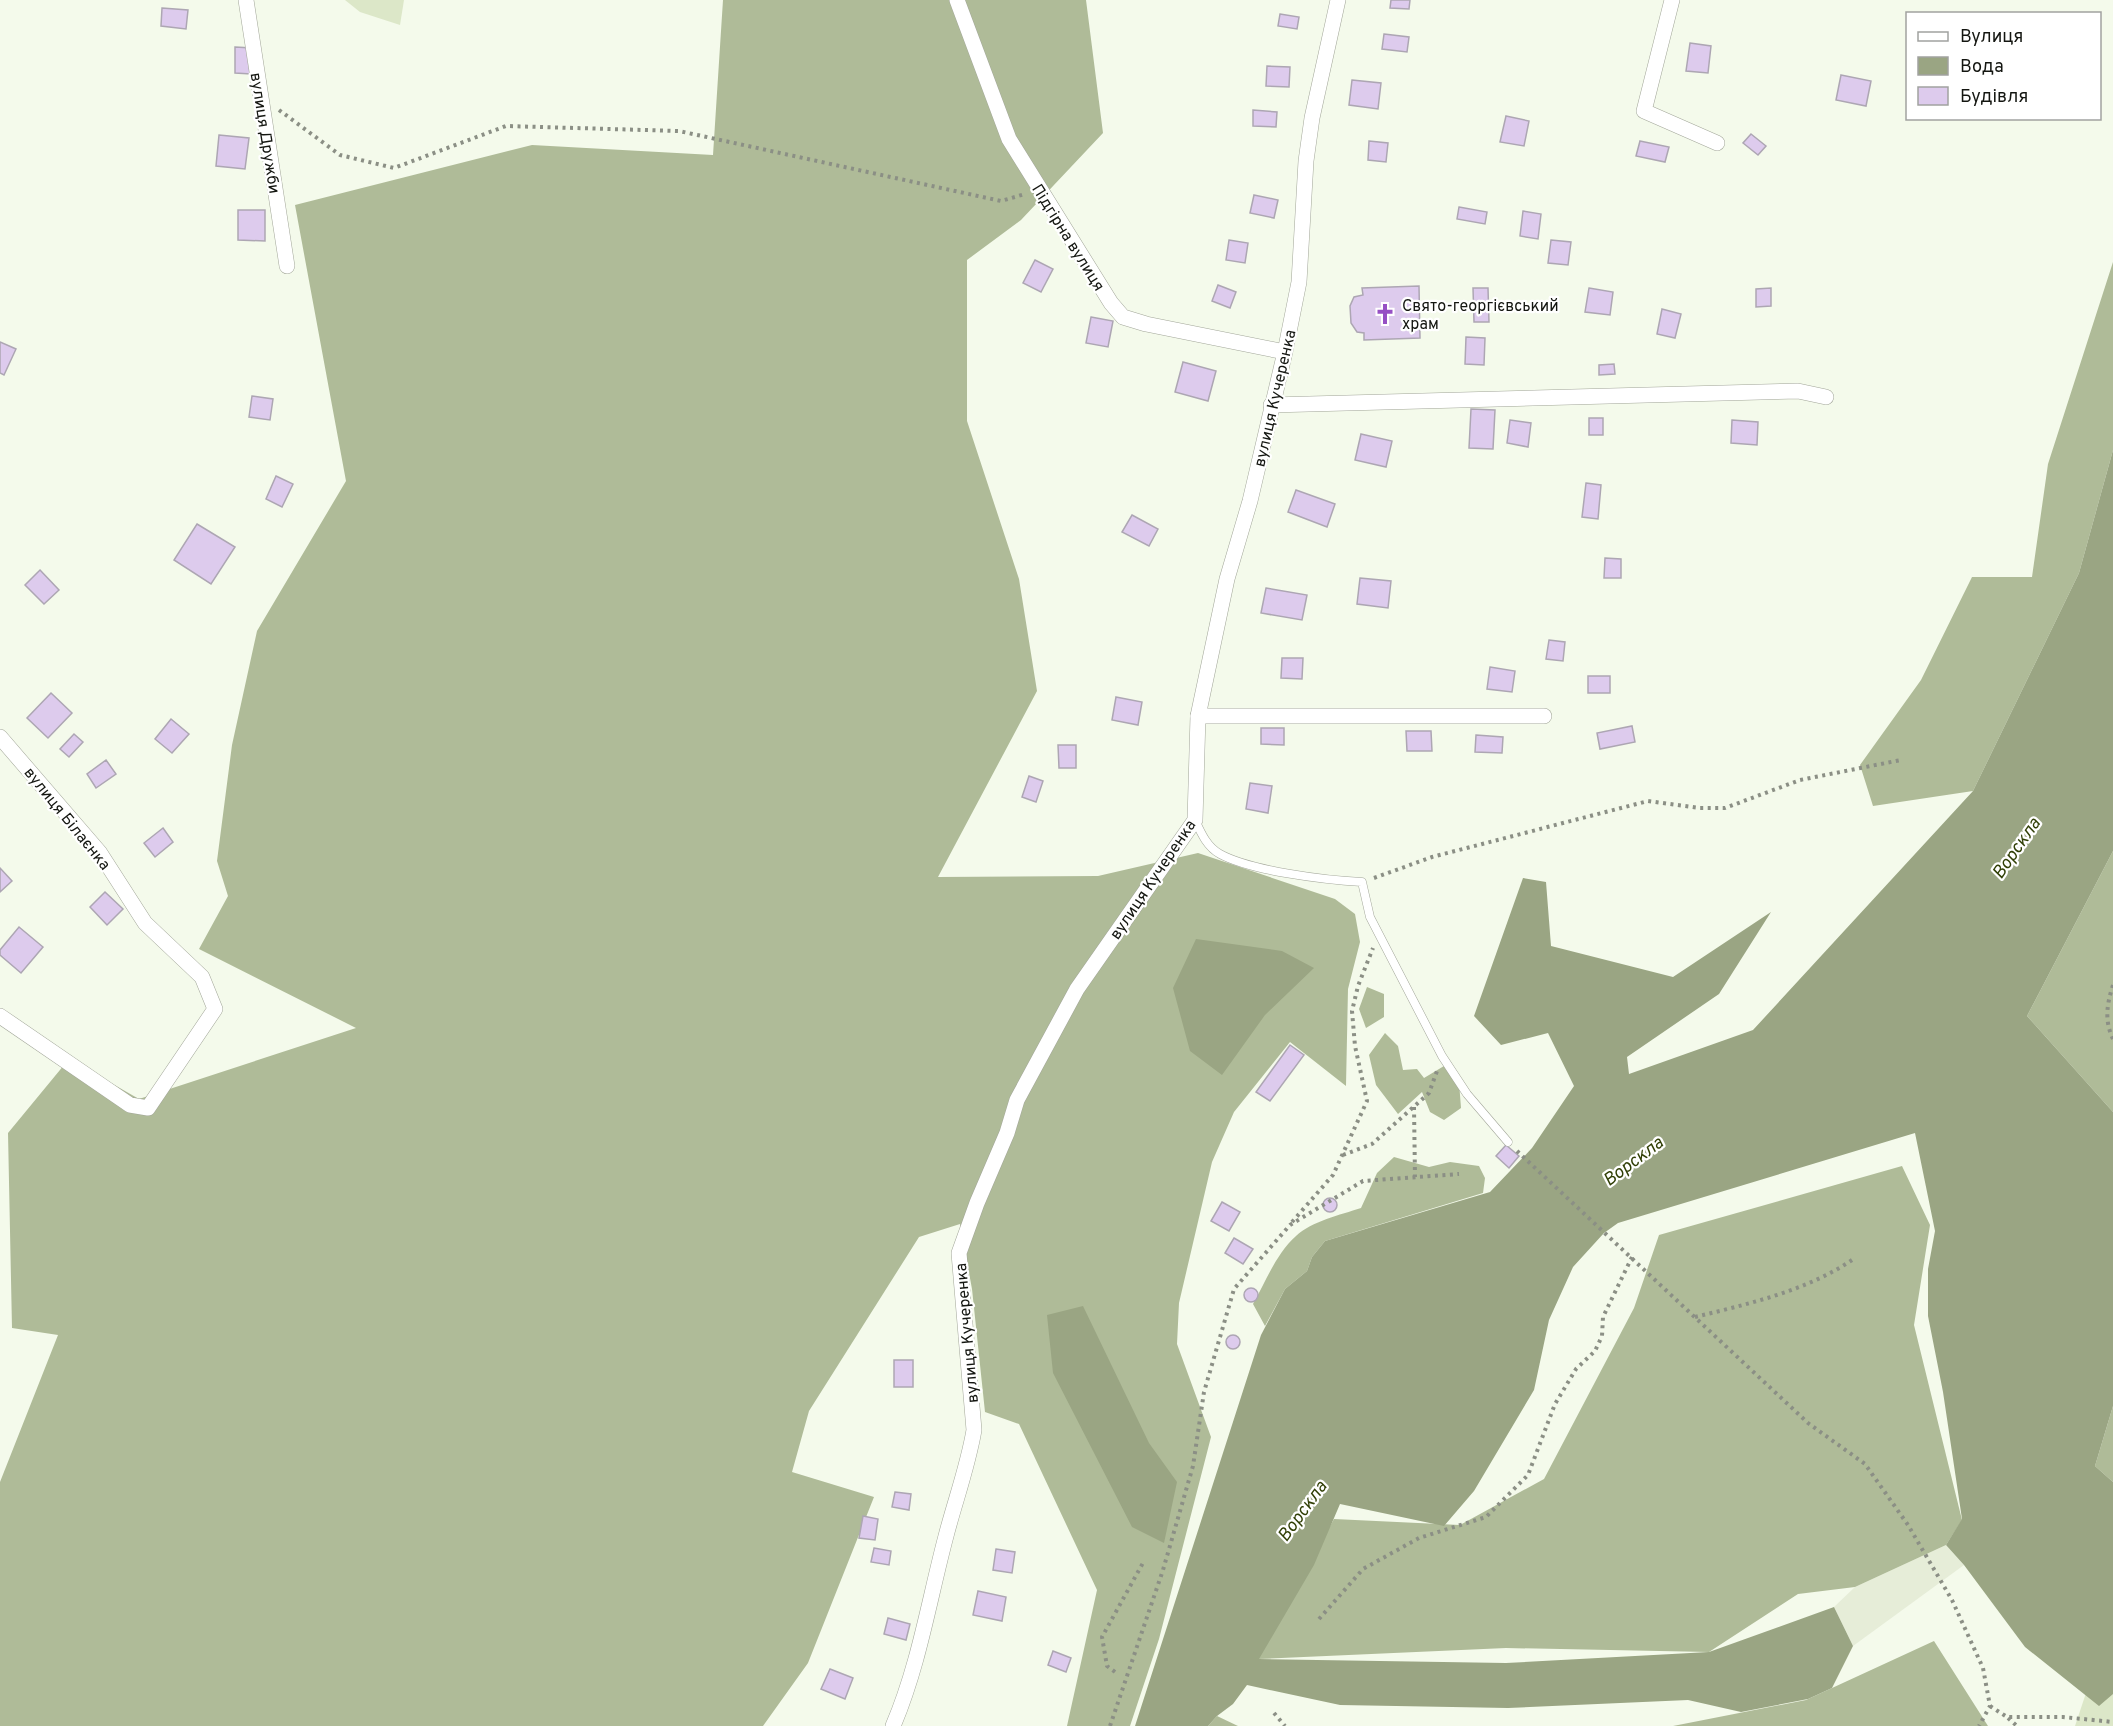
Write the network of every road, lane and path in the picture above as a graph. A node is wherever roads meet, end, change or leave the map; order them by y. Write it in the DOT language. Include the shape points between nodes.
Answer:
graph roads {
  1 [pos="246,0"];
  2 [pos="957,0"];
  3 [pos="1338,0"];
  4 [pos="1671,0"];
  5 [pos="261,96"];
  6 [pos="1717,142"];
  7 [pos="1041,190"];
  8 [pos="287,266"];
  9 [pos="1286,352"];
  10 [pos="1826,398"];
  11 [pos="1271,405"];
  12 [pos="1198,716"];
  13 [pos="1544,716"];
  14 [pos="0,737"];
  15 [pos="1901,760"];
  16 [pos="1196,820"];
  17 [pos="1362,882"];
  18 [pos="1378,933"];
  19 [pos="2113,985"];
  20 [pos="0,1016"];
  21 [pos="2113,1039"];
  22 [pos="1442,1056"];
  23 [pos="1414,1107"];
  24 [pos="1508,1142"];
  25 [pos="1342,1155"];
  26 [pos="1459,1174"];
  27 [pos="1415,1177"];
  28 [pos="1290,1225"];
  29 [pos="1632,1257"];
  30 [pos="1852,1260"];
  31 [pos="1694,1317"];
  32 [pos="1144,1561"];
  33 [pos="1319,1619"];
  34 [pos="1115,1672"];
  35 [pos="1990,1706"];
  36 [pos="1274,1713"];
  37 [pos="2007,1717"];
  38 [pos="2113,1722"];
  39 [pos="893,1726"];
  40 [pos="1110,1726"];
  41 [pos="1285,1726"];
  42 [pos="1979,1726"];
  43 [pos="2017,1726"];
  1 -- 5 [label="street, вулиця Дружби"];
  2 -- 7 [label="street, Підгірна вулиця" via="1009,139"];
  3 -- 9 [label="street, вулиця Кучеренка" via="1312,118 1299,282"];
  4 -- 6 [label="street" via="1644,111"];
  5 -- 7 [label="path" via="340,155 394,168 506,126 678,131 1001,201"];
  5 -- 8 [label="street, вулиця Дружби"];
  7 -- 9 [label="street, Підгірна вулиця" via="1123,317 1172,331"];
  9 -- 11 [label="street, вулиця Кучеренка"];
  10 -- 11 [label="street" via="1787,391"];
  11 -- 12 [label="street, вулиця Кучеренка" via="1250,501 1227,579"];
  12 -- 13 [label="street"];
  12 -- 16 [label="street, вулиця Кучеренка"];
  14 -- 20 [label="street, вулиця Білаєнка" via="100,853 145,923 202,977 215,1009 148,1108 130,1105"];
  15 -- 17 [label="path" via="1800,780 1725,808 1648,801 1432,857"];
  16 -- 17 [label="lane" via="1203,838 1218,853 1258,867"];
  16 -- 39 [label="street, вулиця Кучеренка" via="1077,989 1017,1100 959,1253 974,1430 922,1642"];
  17 -- 18 [label="lane"];
  18 -- 22 [label="lane"];
  18 -- 25 [label="path" via="1352,1011 1367,1101"];
  19 -- 21 [label="path" via="2106,1005"];
  22 -- 23 [label="path" via="1429,1093"];
  22 -- 24 [label="lane" via="1467,1094"];
  23 -- 25 [label="path" via="1372,1144"];
  23 -- 27 [label="path"];
  24 -- 29 [label="path"];
  25 -- 28 [label="path" via="1333,1175"];
  26 -- 27 [label="path"];
  27 -- 28 [label="path" via="1363,1181"];
  28 -- 40 [label="path" via="1234,1289 1204,1392 1193,1466 1163,1570"];
  29 -- 31 [label="path"];
  29 -- 33 [label="path" via="1604,1317 1595,1351 1576,1369 1555,1404 1528,1475 1486,1517 1419,1538 1363,1569"];
  30 -- 31 [label="path" via="1832,1273 1754,1303"];
  31 -- 35 [label="path" via="1808,1423 1865,1464 1908,1525 1952,1600 1983,1668"];
  32 -- 34 [label="path" via="1102,1636 1107,1666"];
  35 -- 37 [label="path"];
  35 -- 42 [label="path"];
  36 -- 41 [label="path"];
  37 -- 38 [label="path"];
  37 -- 43 [label="path"];
}
